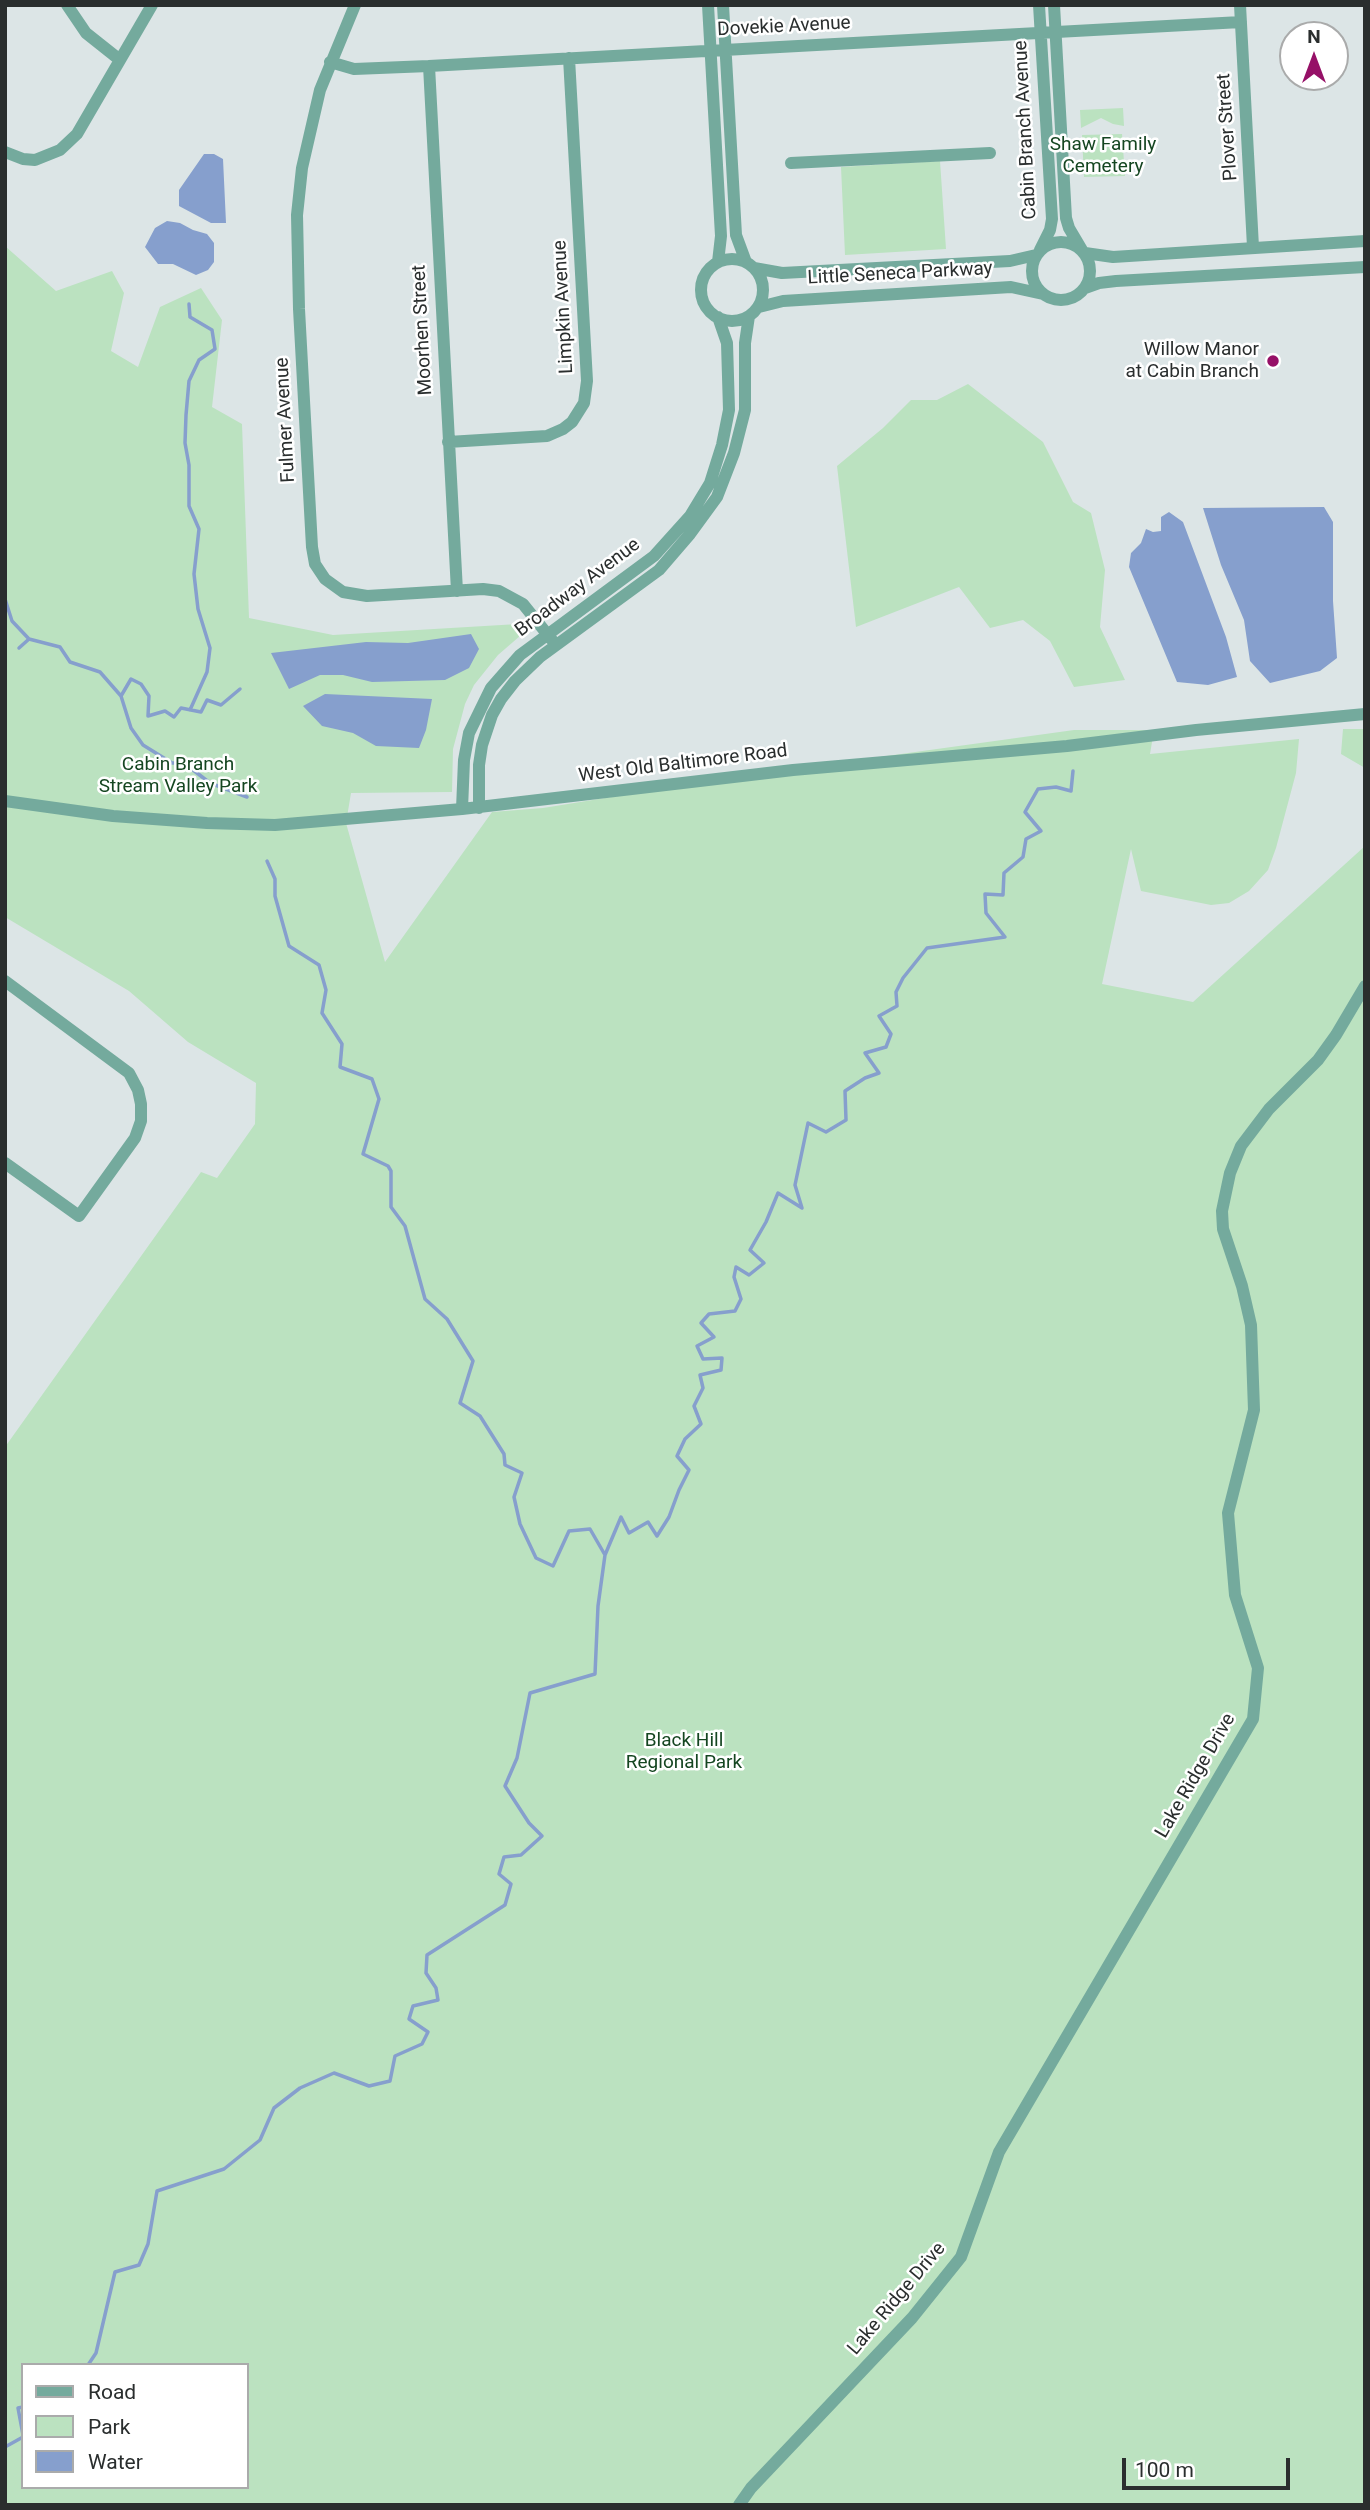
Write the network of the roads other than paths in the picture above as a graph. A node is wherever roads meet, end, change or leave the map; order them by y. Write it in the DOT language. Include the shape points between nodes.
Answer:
graph roads {
  1 [pos="67,5"];
  2 [pos="152,5"];
  3 [pos="355,5"];
  4 [pos="708,5"];
  5 [pos="723,5"];
  6 [pos="1039,5"];
  7 [pos="1054,5"];
  8 [pos="1240,5"];
  9 [pos="1241,22"];
  10 [pos="1056,33"];
  11 [pos="1041,34"];
  12 [pos="726,49"];
  13 [pos="711,50"];
  14 [pos="569,58"];
  15 [pos="120,60"];
  16 [pos="330,62"];
  17 [pos="429,66"];
  18 [pos="5,152"];
  19 [pos="990,153"];
  20 [pos="792,163"];
  21 [pos="1365,241"];
  22 [pos="1253,247"];
  23 [pos="1083,251"];
  24 [pos="1038,253"];
  25 [pos="719,262"];
  26 [pos="750,265"];
  27 [pos="1365,267"];
  28 [pos="1085,288"];
  29 [pos="1043,294"];
  30 [pos="754,312"];
  31 [pos="718,317"];
  32 [pos="449,442"];
  33 [pos="457,591"];
  34 [pos="547,634"];
  35 [pos="556,645"];
  36 [pos="1365,714"];
  37 [pos="5,801"];
  38 [pos="479,807"];
  39 [pos="462,809"];
  40 [pos="5,981"];
  41 [pos="1365,986"];
  42 [pos="5,1163"];
  43 [pos="739,2505"];
  1 -- 15 [label="street" via="86,33"];
  2 -- 15 [label="street"];
  3 -- 16 [label="street, Fulmer Avenue"];
  4 -- 13 [label="street"];
  5 -- 12 [label="street"];
  6 -- 11 [label="street, Cabin Branch Avenue"];
  7 -- 10 [label="street, Cabin Branch Avenue"];
  8 -- 9 [label="street, Plover Street"];
  9 -- 10 [label="street, Dovekie Avenue"];
  9 -- 22 [label="street, Plover Street"];
  10 -- 11 [label="street, Dovekie Avenue"];
  10 -- 23 [label="street, Cabin Branch Avenue" via="1066,218"];
  11 -- 12 [label="street, Dovekie Avenue"];
  11 -- 24 [label="street, Cabin Branch Avenue" via="1052,219"];
  12 -- 13 [label="street, Dovekie Avenue"];
  12 -- 26 [label="street" via="736,235"];
  13 -- 14 [label="street, Dovekie Avenue"];
  13 -- 25 [label="street"];
  14 -- 17 [label="street, Dovekie Avenue"];
  14 -- 32 [label="street, Limpkin Avenue" via="587,381 584,403 572,422 547,436"];
  15 -- 18 [label="street" via="77,134 60,150 35,160"];
  16 -- 17 [label="street, Dovekie Avenue" via="354,69"];
  16 -- 33 [label="street, Fulmer Avenue" via="308,132 297,215 315,564 324,579 343,592 367,596"];
  17 -- 32 [label="street, Moorhen Street"];
  19 -- 20 [label="street"];
  21 -- 22 [label="street"];
  22 -- 23 [label="street" via="1113,257"];
  23 -- 24 [label="street" via="1056,242"];
  23 -- 28 [label="street" via="1091,271"];
  24 -- 26 [label="street, Little Seneca Parkway" via="1010,261 795,272"];
  24 -- 29 [label="street" via="1032,272"];
  25 -- 26 [label="street" via="737,259"];
  25 -- 31 [label="street" via="705,275 702,296"];
  26 -- 30 [label="street" via="762,279 764,292"];
  27 -- 28 [label="street" via="1116,281"];
  28 -- 29 [label="street" via="1066,300"];
  29 -- 30 [label="street, Little Seneca Parkway" via="1011,287 783,301"];
  30 -- 31 [label="street" via="739,320"];
  30 -- 35 [label="street, Broadway Avenue" via="745,343 745,410 718,497 659,570"];
  31 -- 34 [label="street, Broadway Avenue" via="727,343 729,410 710,482 690,516 654,556"];
  32 -- 33 [label="street, Moorhen Street"];
  33 -- 34 [label="street, Fulmer Avenue" via="491,590 511,596"];
  34 -- 35 [label="street, Fulmer Avenue"];
  34 -- 39 [label="street, Broadway Avenue" via="503,671 479,709 464,760"];
  35 -- 38 [label="street, Broadway Avenue" via="515,681 492,715 479,765"];
  36 -- 38 [label="street, West Old Baltimore Road" via="793,770"];
  37 -- 39 [label="street, West Old Baltimore Road" via="113,816 275,825"];
  38 -- 39 [label="street, West Old Baltimore Road"];
  40 -- 42 [label="street" via="129,1073 138,1090 141,1121 135,1138 79,1216"];
  41 -- 43 [label="street, Lake Ridge Drive" via="1318,1060 1269,1109 1241,1146 1222,1211 1251,1325 1254,1410 1228,1513 1235,1595 1258,1668 1253,1719 999,2152 961,2257 912,2318"];
}
